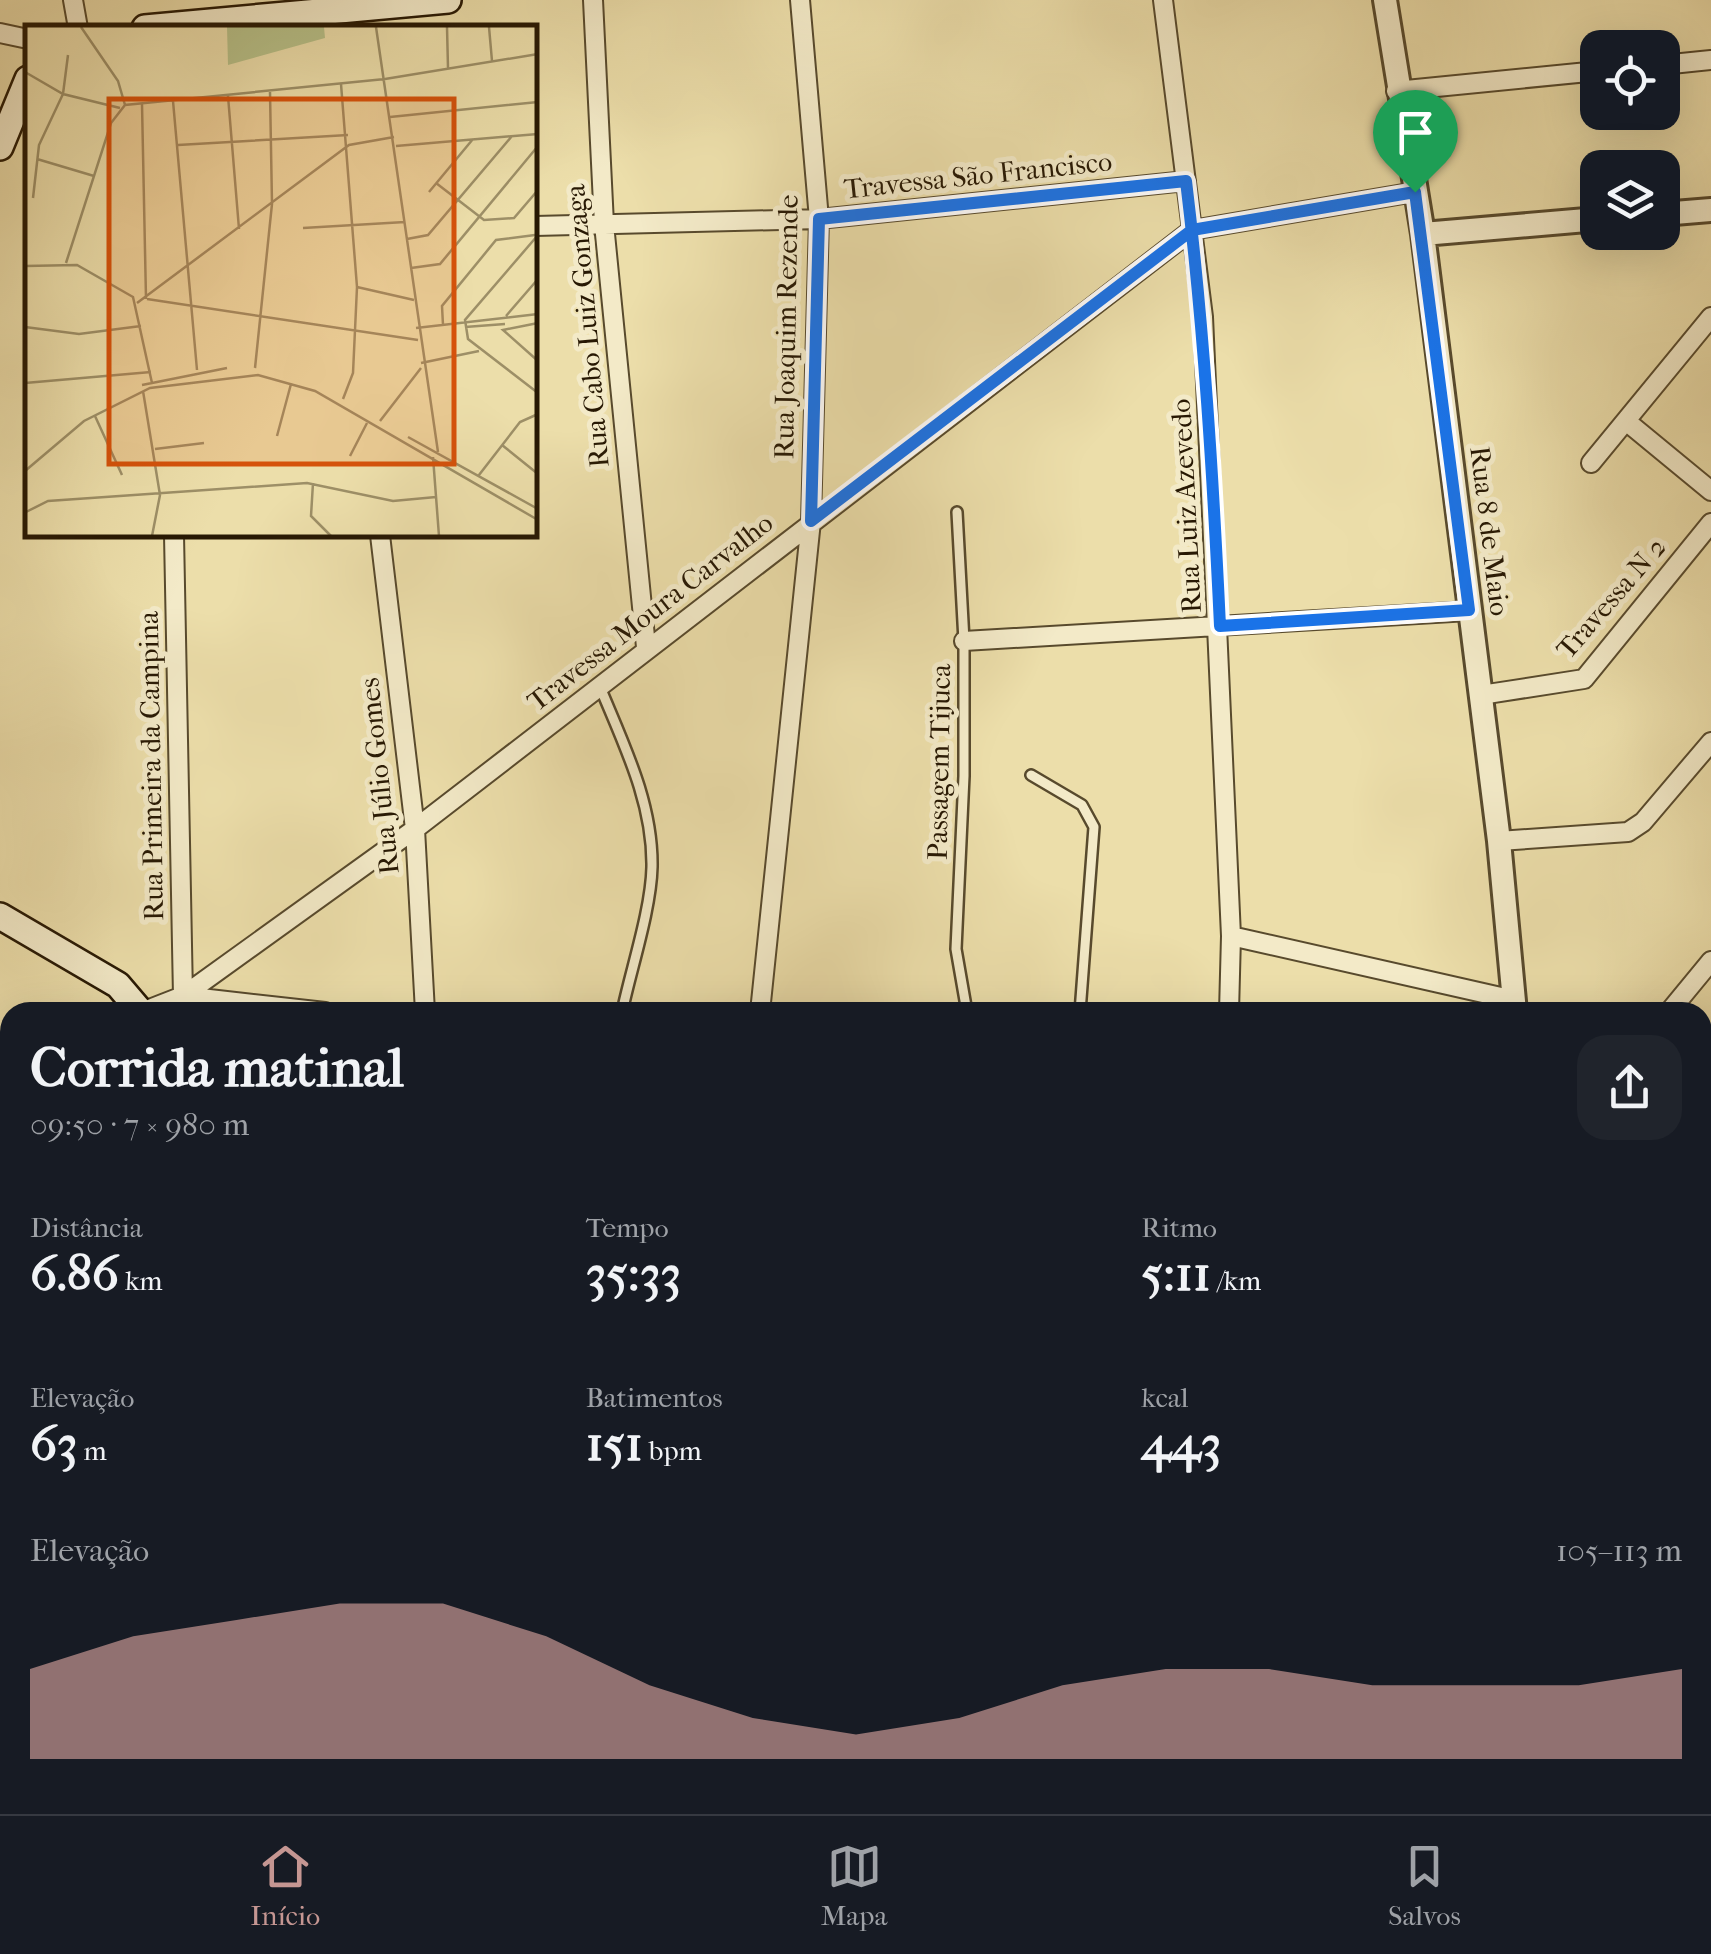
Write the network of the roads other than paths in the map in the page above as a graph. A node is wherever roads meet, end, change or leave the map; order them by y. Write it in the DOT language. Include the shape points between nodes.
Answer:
graph roads {
  1 [pos="73,0"];
  2 [pos="448,0"];
  3 [pos="593,0"];
  4 [pos="800,0"];
  5 [pos="1163,0"];
  6 [pos="1385,0"];
  7 [pos="319,13"];
  8 [pos="77,25"];
  9 [pos="186,25"];
  10 [pos="0,32"];
  11 [pos="25,39"];
  12 [pos="1711,60"];
  13 [pos="1680,63"];
  14 [pos="1580,73"];
  15 [pos="25,86"];
  16 [pos="1396,91"];
  17 [pos="0,148"];
  18 [pos="1186,181"];
  19 [pos="1415,192"];
  20 [pos="1711,210"];
  21 [pos="1680,213"];
  22 [pos="819,219"];
  23 [pos="1580,221"];
  24 [pos="604,224"];
  25 [pos="538,226"];
  26 [pos="1192,230"];
  27 [pos="1423,234"];
  28 [pos="1711,317"];
  29 [pos="1626,422"];
  30 [pos="1591,464"];
  31 [pos="1711,491"];
  32 [pos="957,512"];
  33 [pos="811,521"];
  34 [pos="1711,522"];
  35 [pos="174,538"];
  36 [pos="380,538"];
  37 [pos="1469,610"];
  38 [pos="1220,626"];
  39 [pos="964,642"];
  40 [pos="646,647"];
  41 [pos="600,686"];
  42 [pos="1481,695"];
  43 [pos="1711,742"];
  44 [pos="1031,776"];
  45 [pos="415,829"];
  46 [pos="1499,841"];
  47 [pos="0,916"];
  48 [pos="1230,936"];
  49 [pos="1711,961"];
  50 [pos="183,996"];
  51 [pos="132,1002"];
  52 [pos="167,1002"];
  53 [pos="236,1002"];
  54 [pos="424,1002"];
  55 [pos="624,1002"];
  56 [pos="761,1002"];
  57 [pos="965,1002"];
  58 [pos="1081,1002"];
  59 [pos="1228,1002"];
  60 [pos="1499,1002"];
  61 [pos="1515,1002"];
  62 [pos="1677,1002"];
  1 -- 8 [label="street"];
  2 -- 7 [label="main road"];
  3 -- 24 [label="street, Rua Cabo Luiz Gonzaga"];
  4 -- 22 [label="street, Rua Joaquim Rezende"];
  5 -- 18 [label="street, Rua Luiz Azevedo"];
  6 -- 16 [label="street, Rua 8 de Maio"];
  7 -- 9 [label="main road"];
  10 -- 11 [label="street"];
  12 -- 13 [label="street"];
  14 -- 16 [label="street"];
  15 -- 17 [label="main road"];
  16 -- 19 [label="street, Rua 8 de Maio"];
  18 -- 22 [label="street, Travessa São Francisco"];
  18 -- 26 [label="street, Rua Luiz Azevedo"];
  19 -- 26 [label="street, Travessa Moura Carvalho"];
  19 -- 27 [label="street, Rua 8 de Maio"];
  20 -- 21 [label="street"];
  22 -- 24 [label="street, Travessa São Francisco"];
  22 -- 33 [label="street, Rua Joaquim Rezende"];
  23 -- 27 [label="street"];
  24 -- 25 [label="street, Travessa São Francisco"];
  24 -- 40 [label="street, Rua Cabo Luiz Gonzaga"];
  26 -- 33 [label="street, Travessa Moura Carvalho"];
  26 -- 38 [label="street, Rua Luiz Azevedo"];
  27 -- 37 [label="street, Rua 8 de Maio"];
  28 -- 29 [label="street"];
  29 -- 30 [label="street"];
  29 -- 31 [label="street"];
  32 -- 39 [label="lane, Passagem Tijuca"];
  33 -- 40 [label="street, Travessa Moura Carvalho"];
  33 -- 56 [label="street, Rua Joaquim Rezende"];
  34 -- 42 [label="street, Travessa N 2" via="1584,680"];
  35 -- 50 [label="street, Rua Primeira da Campina"];
  36 -- 45 [label="street, Rua Júlio Gomes"];
  37 -- 38 [label="street"];
  37 -- 42 [label="street, Rua 8 de Maio"];
  38 -- 39 [label="street"];
  38 -- 48 [label="street, Rua Luiz Azevedo"];
  39 -- 57 [label="lane, Passagem Tijuca" via="956,949"];
  40 -- 41 [label="street, Travessa Moura Carvalho"];
  41 -- 45 [label="street, Travessa Moura Carvalho"];
  41 -- 55 [label="lane" via="633,765 652,869"];
  42 -- 46 [label="street, Rua 8 de Maio"];
  43 -- 46 [label="street" via="1628,832"];
  44 -- 58 [label="lane" via="1082,805 1094,827"];
  45 -- 50 [label="street, Travessa Moura Carvalho"];
  45 -- 54 [label="street, Rua Júlio Gomes"];
  46 -- 61 [label="street, Rua 8 de Maio"];
  47 -- 51 [label="main road" via="118,985"];
  48 -- 59 [label="street, Rua Luiz Azevedo"];
  48 -- 60 [label="street"];
  49 -- 62 [label="street"];
  50 -- 52 [label="street, Travessa Moura Carvalho"];
  50 -- 53 [label="street"];
}
